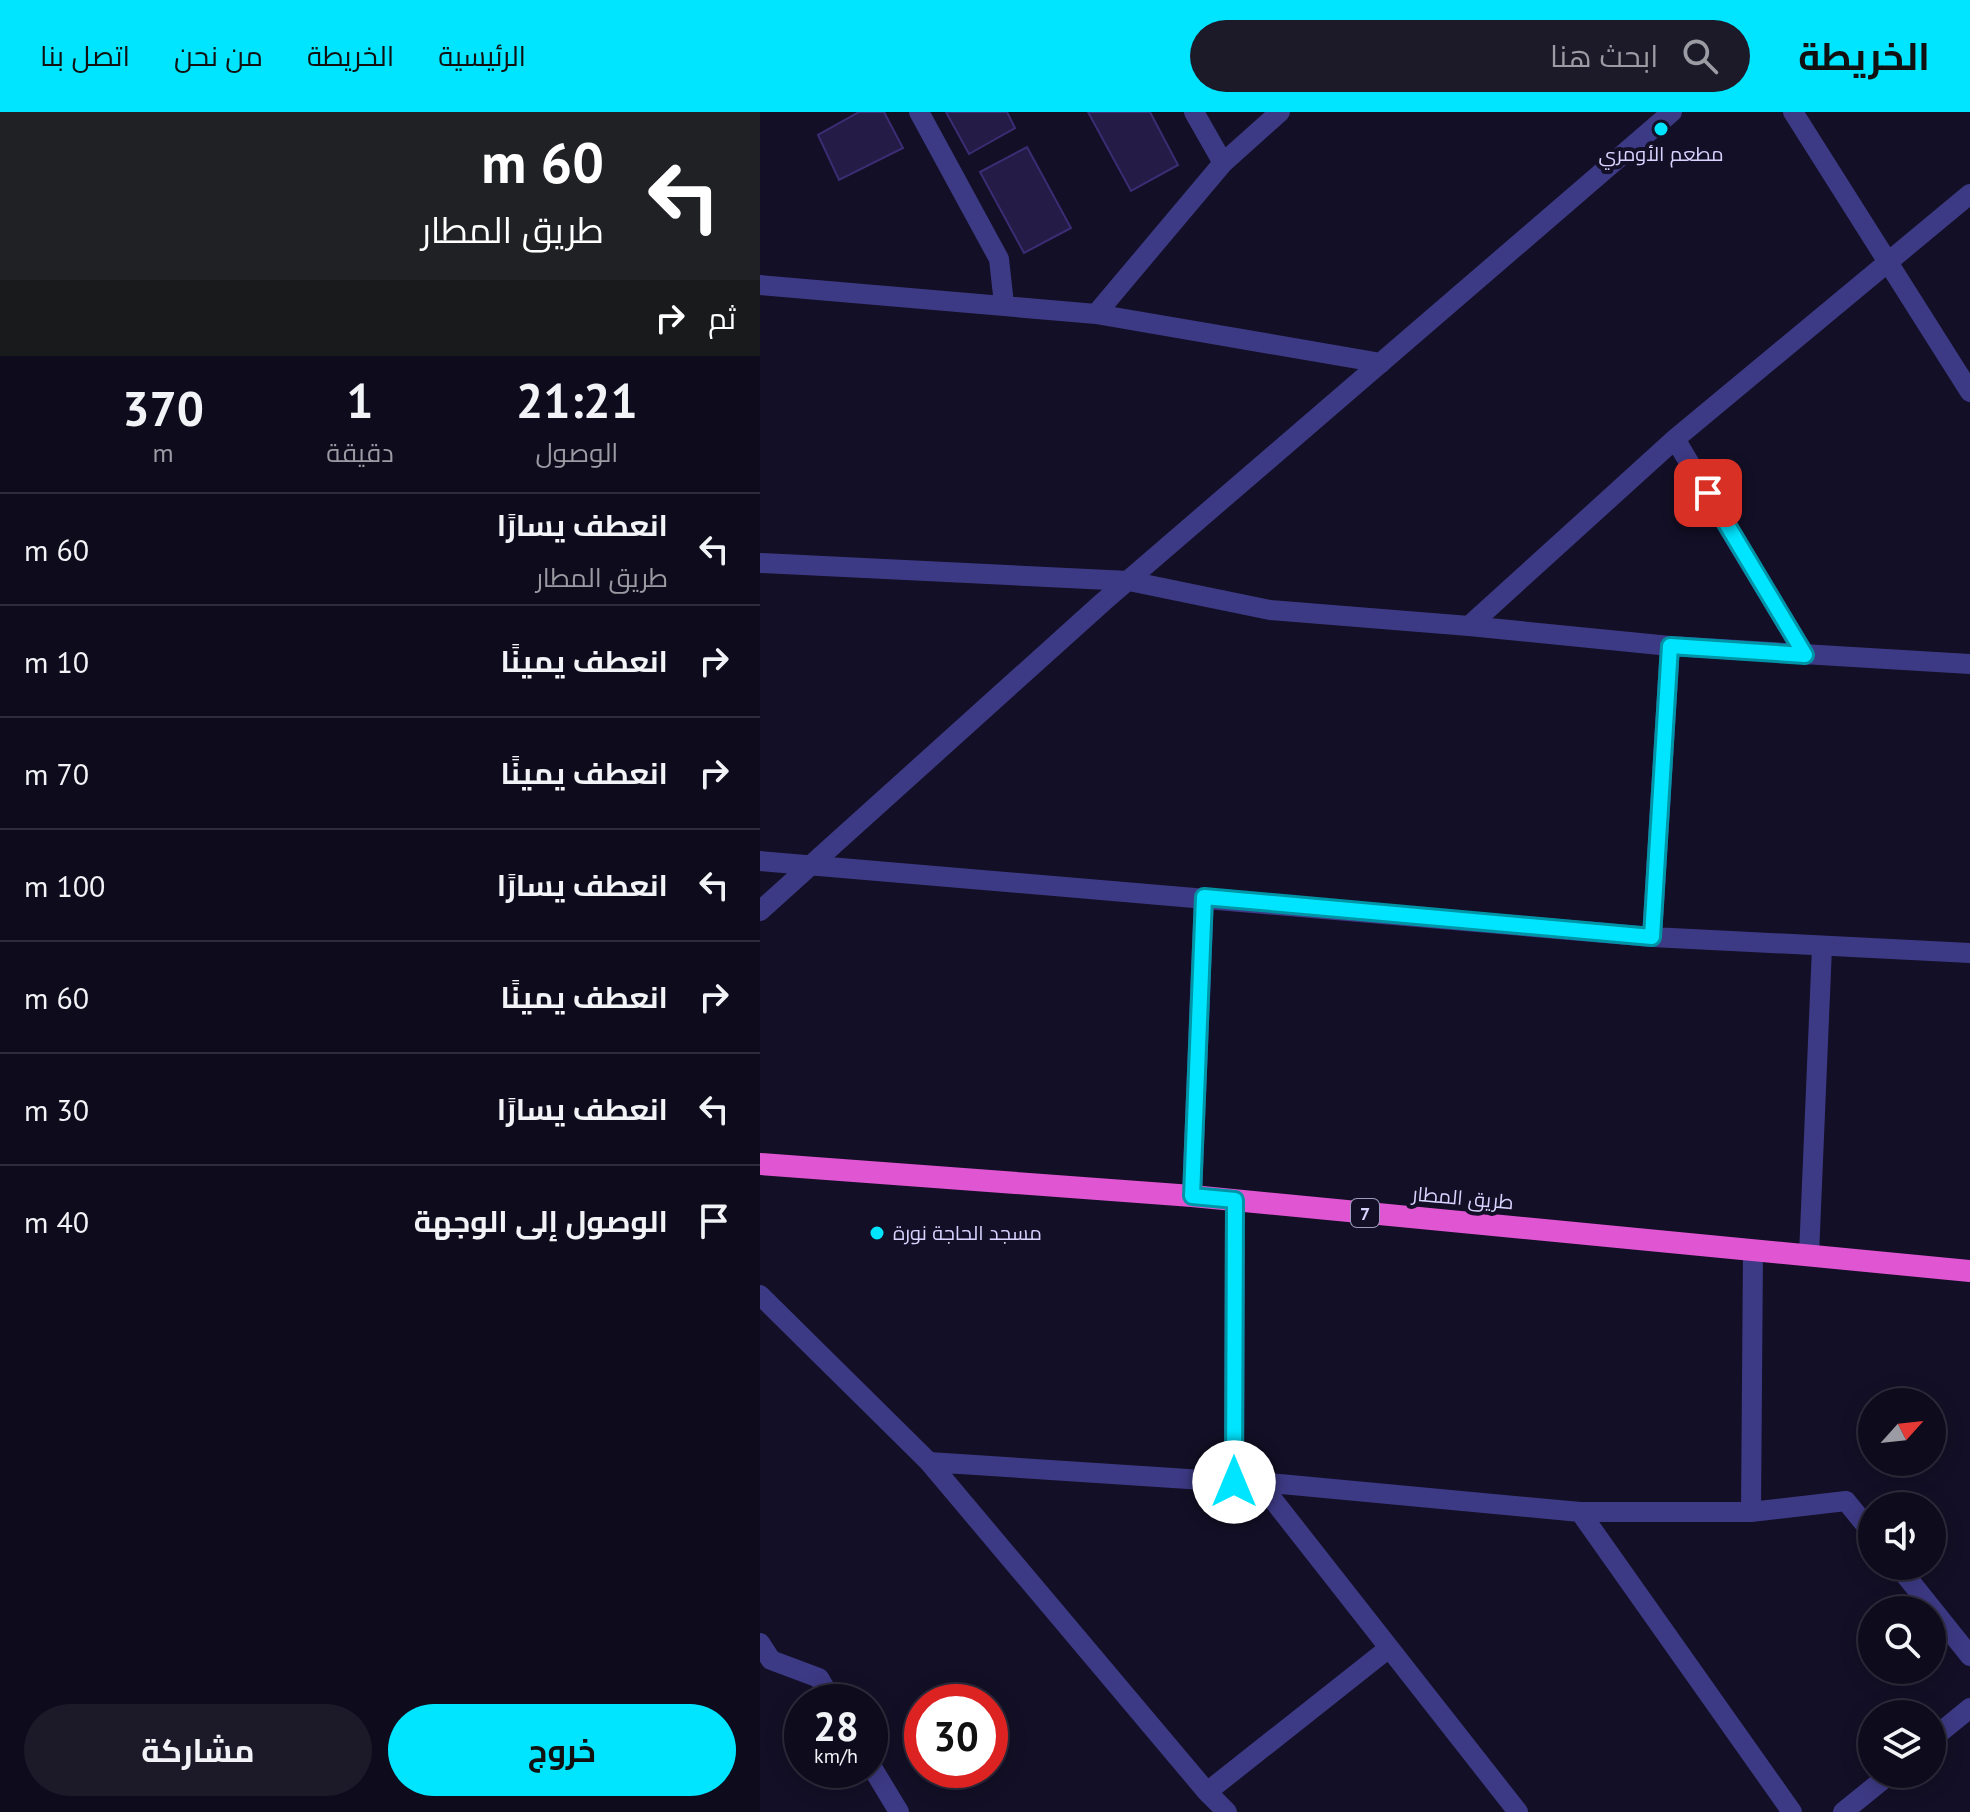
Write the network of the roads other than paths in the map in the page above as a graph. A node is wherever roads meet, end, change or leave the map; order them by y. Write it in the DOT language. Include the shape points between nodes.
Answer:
graph roads {
  1 [pos="919,112"];
  2 [pos="1194,112"];
  3 [pos="1280,112"];
  4 [pos="1672,112"];
  5 [pos="1793,112"];
  6 [pos="1223,163"];
  7 [pos="1970,194"];
  8 [pos="1889,263"];
  9 [pos="760,285"];
  10 [pos="1004,304"];
  11 [pos="1096,314"];
  12 [pos="1381,363"];
  13 [pos="1970,392"];
  14 [pos="1675,439"];
  15 [pos="760,563"];
  16 [pos="1129,581"];
  17 [pos="1469,626"];
  18 [pos="1670,646"];
  19 [pos="1805,655"];
  20 [pos="1970,664"];
  21 [pos="760,861"];
  22 [pos="810,865"];
  23 [pos="1204,897"];
  24 [pos="760,911"];
  25 [pos="1652,937"];
  26 [pos="1822,947"];
  27 [pos="1970,953"];
  28 [pos="760,1164"];
  29 [pos="1192,1196"];
  30 [pos="1235,1200"];
  31 [pos="1753,1250"];
  32 [pos="1809,1255"];
  33 [pos="1970,1271"];
  34 [pos="760,1295"];
  35 [pos="929,1462"];
  36 [pos="1234,1482"];
  37 [pos="1259,1482"];
  38 [pos="1580,1512"];
  39 [pos="1751,1512"];
  40 [pos="1858,1516"];
  41 [pos="1909,1580"];
  42 [pos="760,1643"];
  43 [pos="1389,1648"];
  44 [pos="1970,1656"];
  45 [pos="822,1684"];
  46 [pos="1970,1708"];
  47 [pos="1946,1728"];
  48 [pos="884,1788"];
  49 [pos="1873,1788"];
  50 [pos="1207,1792"];
  51 [pos="899,1812"];
  52 [pos="1227,1812"];
  53 [pos="1518,1812"];
  54 [pos="1792,1812"];
  55 [pos="1843,1812"];
  1 -- 10 [label="street" via="999,259"];
  2 -- 6 [label="street"];
  3 -- 6 [label="street"];
  4 -- 12 [label="street"];
  5 -- 8 [label="street"];
  6 -- 11 [label="street"];
  7 -- 8 [label="street"];
  8 -- 13 [label="street"];
  8 -- 14 [label="street"];
  9 -- 10 [label="street"];
  10 -- 11 [label="street"];
  11 -- 12 [label="street"];
  12 -- 16 [label="street"];
  14 -- 17 [label="street"];
  14 -- 19 [label="street"];
  15 -- 16 [label="street"];
  16 -- 17 [label="street" via="1270,610"];
  16 -- 22 [label="street"];
  17 -- 18 [label="street"];
  18 -- 19 [label="street"];
  18 -- 25 [label="street"];
  19 -- 20 [label="street"];
  21 -- 22 [label="street"];
  22 -- 23 [label="street"];
  22 -- 24 [label="street"];
  23 -- 25 [label="street"];
  23 -- 29 [label="street"];
  25 -- 26 [label="street"];
  26 -- 27 [label="street"];
  26 -- 32 [label="street"];
  28 -- 29 [label="highway, طريق المطار / 7"];
  29 -- 30 [label="highway, طريق المطار / 7"];
  30 -- 31 [label="highway, طريق المطار / 7"];
  30 -- 36 [label="street"];
  31 -- 32 [label="highway, طريق المطار / 7"];
  31 -- 39 [label="street"];
  32 -- 33 [label="highway, طريق المطار / 7"];
  34 -- 35 [label="street"];
  35 -- 36 [label="street"];
  35 -- 50 [label="street"];
  36 -- 37 [label="street"];
  37 -- 38 [label="street"];
  37 -- 43 [label="street"];
  38 -- 39 [label="street"];
  38 -- 54 [label="street"];
  39 -- 40 [label="street" via="1846,1501"];
  41 -- 44 [label="street"];
  42 -- 45 [label="street" via="771,1660"];
  43 -- 50 [label="street"];
  43 -- 53 [label="street"];
  46 -- 47 [label="street"];
  48 -- 51 [label="street"];
  49 -- 55 [label="street"];
  50 -- 52 [label="street"];
}
